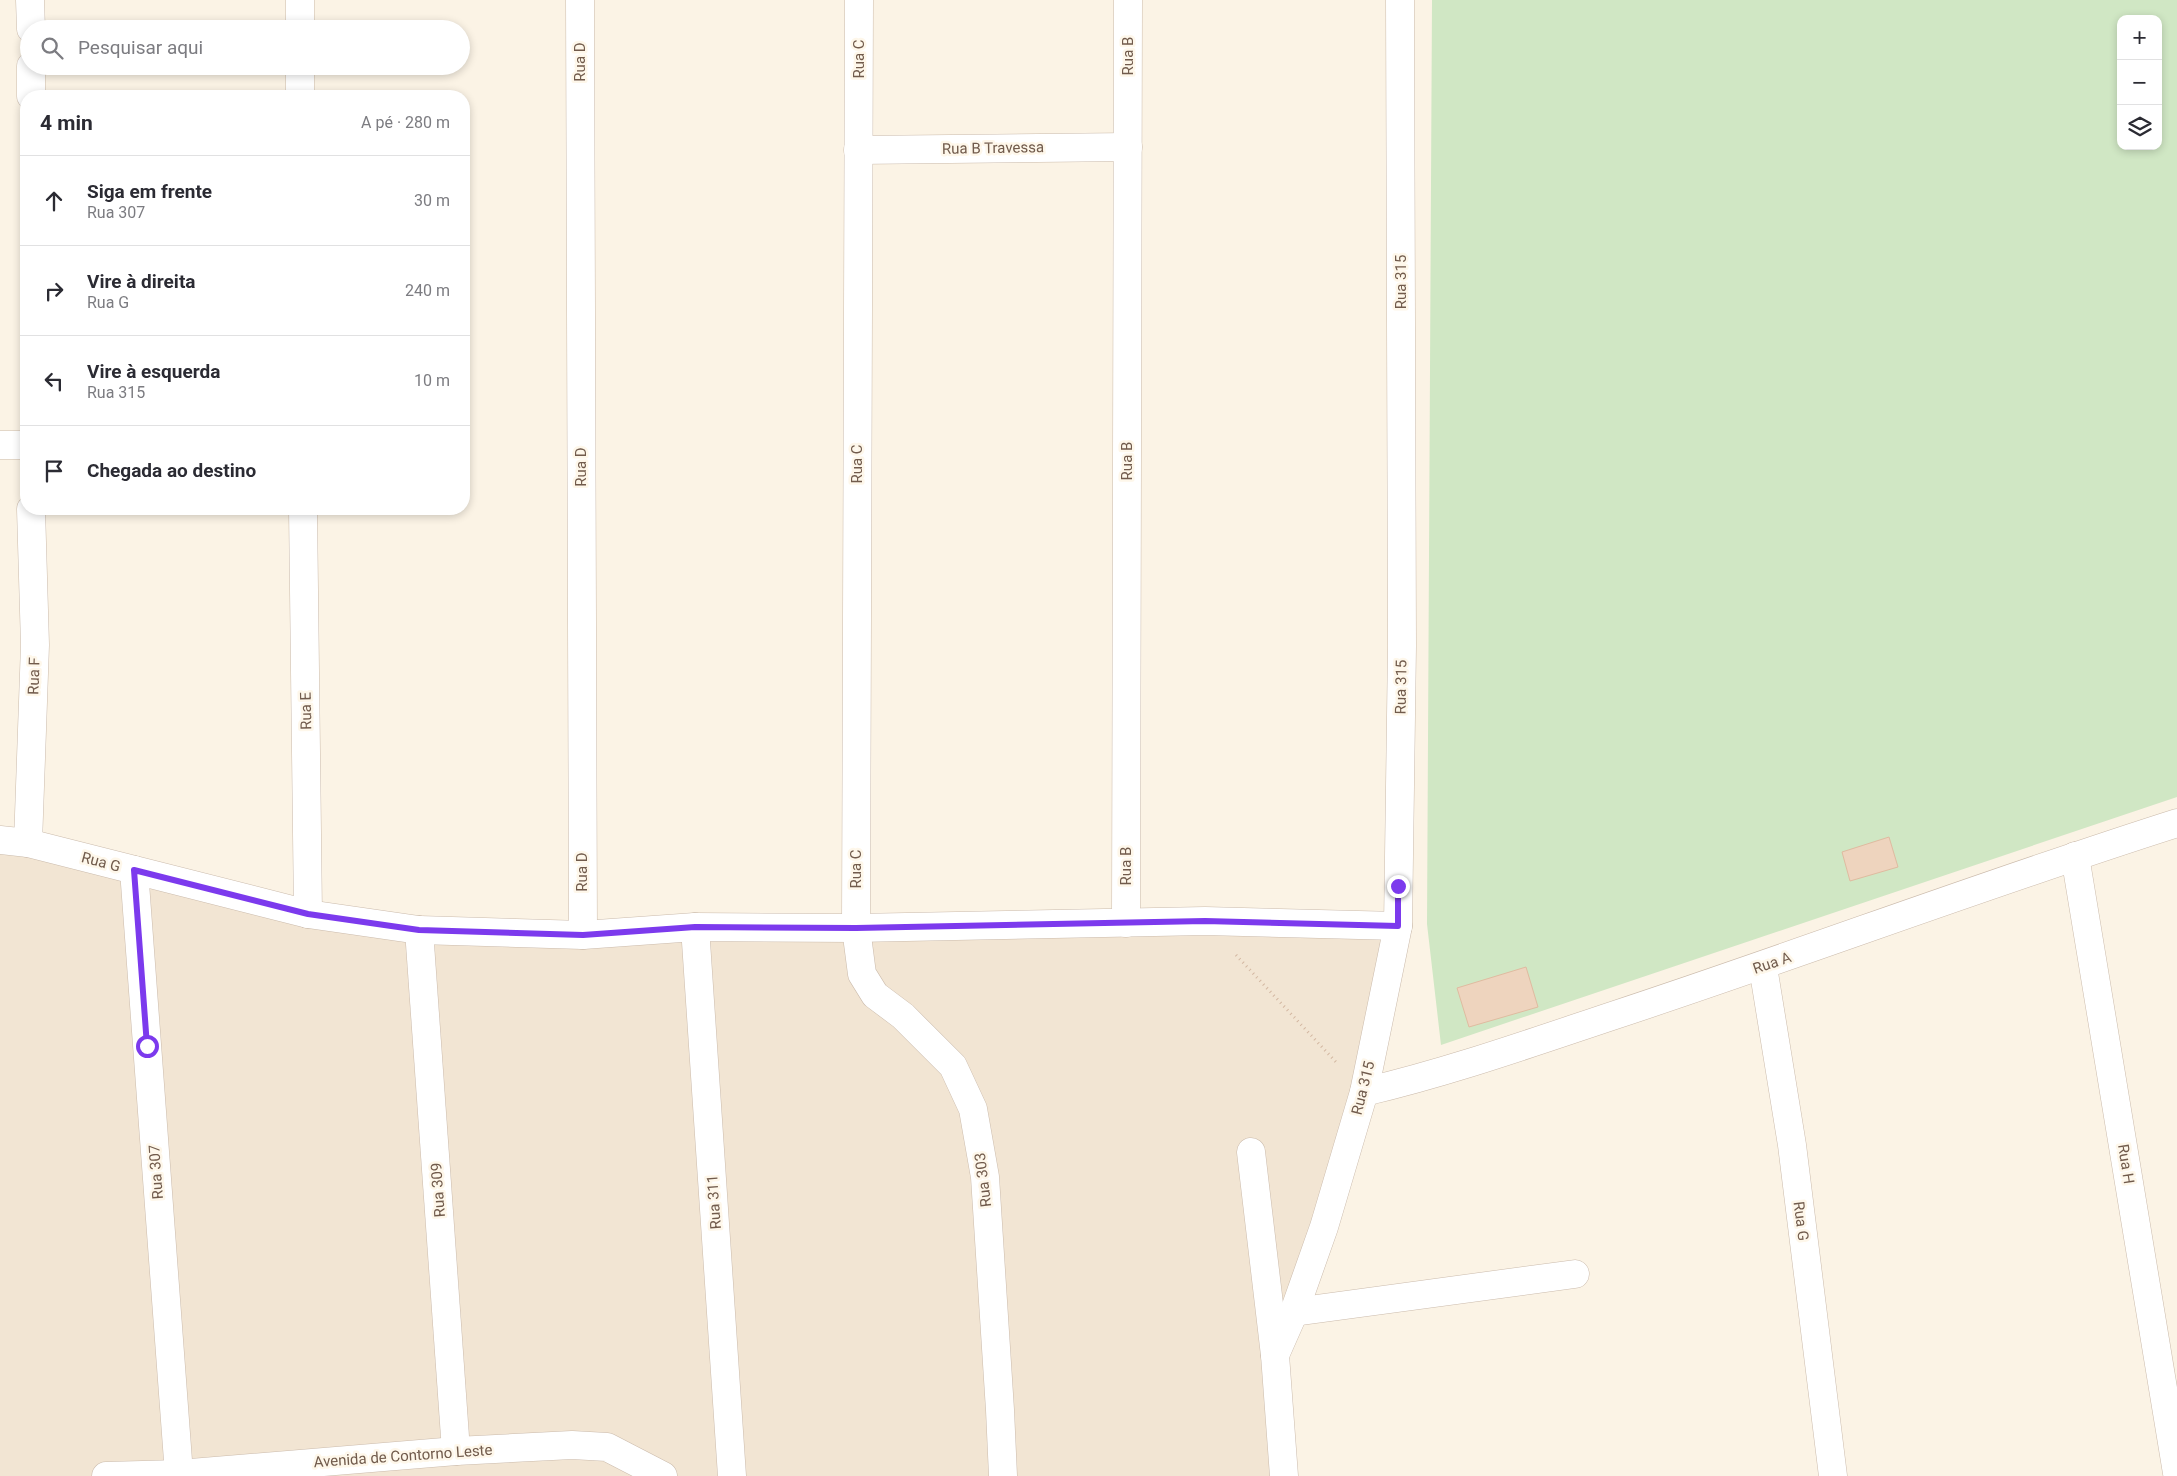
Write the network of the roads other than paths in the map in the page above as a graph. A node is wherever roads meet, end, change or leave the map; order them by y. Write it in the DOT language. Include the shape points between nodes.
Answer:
graph roads {
  1 [pos="30,0"];
  2 [pos="300,0"];
  3 [pos="580,0"];
  4 [pos="859,0"];
  5 [pos="1128,0"];
  6 [pos="1400,0"];
  7 [pos="31,20"];
  8 [pos="300,20"];
  9 [pos="31,75"];
  10 [pos="300,75"];
  11 [pos="31,90"];
  12 [pos="300,90"];
  13 [pos="1128,146"];
  14 [pos="858,150"];
  15 [pos="0,444"];
  16 [pos="20,445"];
  17 [pos="31,515"];
  18 [pos="304,515"];
  19 [pos="2177,823"];
  20 [pos="0,840"];
  21 [pos="28,843"];
  22 [pos="2074,856"];
  23 [pos="134,870"];
  24 [pos="308,914"];
  25 [pos="1126,923"];
  26 [pos="1398,926"];
  27 [pos="695,927"];
  28 [pos="856,928"];
  29 [pos="419,930"];
  30 [pos="583,935"];
  31 [pos="1763,966"];
  32 [pos="1364,1092"];
  33 [pos="1251,1152"];
  34 [pos="1575,1274"];
  35 [pos="1294,1312"];
  36 [pos="1275,1356"];
  37 [pos="456,1451"];
  38 [pos="636,1469"];
  39 [pos="2177,1473"];
  40 [pos="179,1474"];
  41 [pos="106,1476"];
  42 [pos="663,1476"];
  43 [pos="732,1476"];
  44 [pos="1002,1476"];
  45 [pos="1284,1476"];
  46 [pos="1833,1476"];
  1 -- 7 [label="street"];
  2 -- 8 [label="street"];
  3 -- 30 [label="street, Rua D"];
  4 -- 14 [label="street, Rua C"];
  5 -- 13 [label="street, Rua B"];
  6 -- 26 [label="street, Rua 315" via="1402,646"];
  9 -- 11 [label="street"];
  10 -- 12 [label="street"];
  13 -- 14 [label="street, Rua B Travessa"];
  13 -- 25 [label="street, Rua B"];
  14 -- 28 [label="street, Rua C"];
  15 -- 16 [label="street"];
  17 -- 21 [label="street, Rua F" via="35,644"];
  18 -- 24 [label="street, Rua E"];
  19 -- 22 [label="street, Rua A"];
  20 -- 21 [label="street, Rua G"];
  21 -- 23 [label="street, Rua G"];
  22 -- 31 [label="street, Rua A"];
  22 -- 39 [label="street, Rua H"];
  23 -- 24 [label="street, Rua G"];
  23 -- 40 [label="street, Rua 307"];
  24 -- 29 [label="street, Rua G"];
  25 -- 26 [label="street, Rua G" via="1205,921"];
  25 -- 28 [label="street, Rua G"];
  26 -- 32 [label="street, Rua 315"];
  27 -- 28 [label="street, Rua G"];
  27 -- 30 [label="street, Rua G"];
  27 -- 43 [label="street, Rua 311"];
  28 -- 44 [label="street, Rua 303" via="862,974 875,995 903,1016 953,1066 973,1109 985,1177"];
  29 -- 30 [label="street, Rua G"];
  29 -- 37 [label="street, Rua 309"];
  31 -- 32 [label="street, Rua A" via="1427,1077"];
  31 -- 46 [label="street, Rua G" via="1792,1145"];
  32 -- 35 [label="street, Rua 315" via="1324,1227"];
  33 -- 36 [label="street, Rua 315"];
  34 -- 35 [label="street"];
  35 -- 36 [label="street, Rua 315"];
  36 -- 45 [label="street, Rua 315"];
  37 -- 38 [label="street, Avenida de Contorno Leste" via="581,1445 607,1447"];
  37 -- 40 [label="street, Avenida de Contorno Leste"];
  38 -- 42 [label="street, Avenida de Contorno Leste"];
  40 -- 41 [label="street, Avenida de Contorno Leste"];
}
